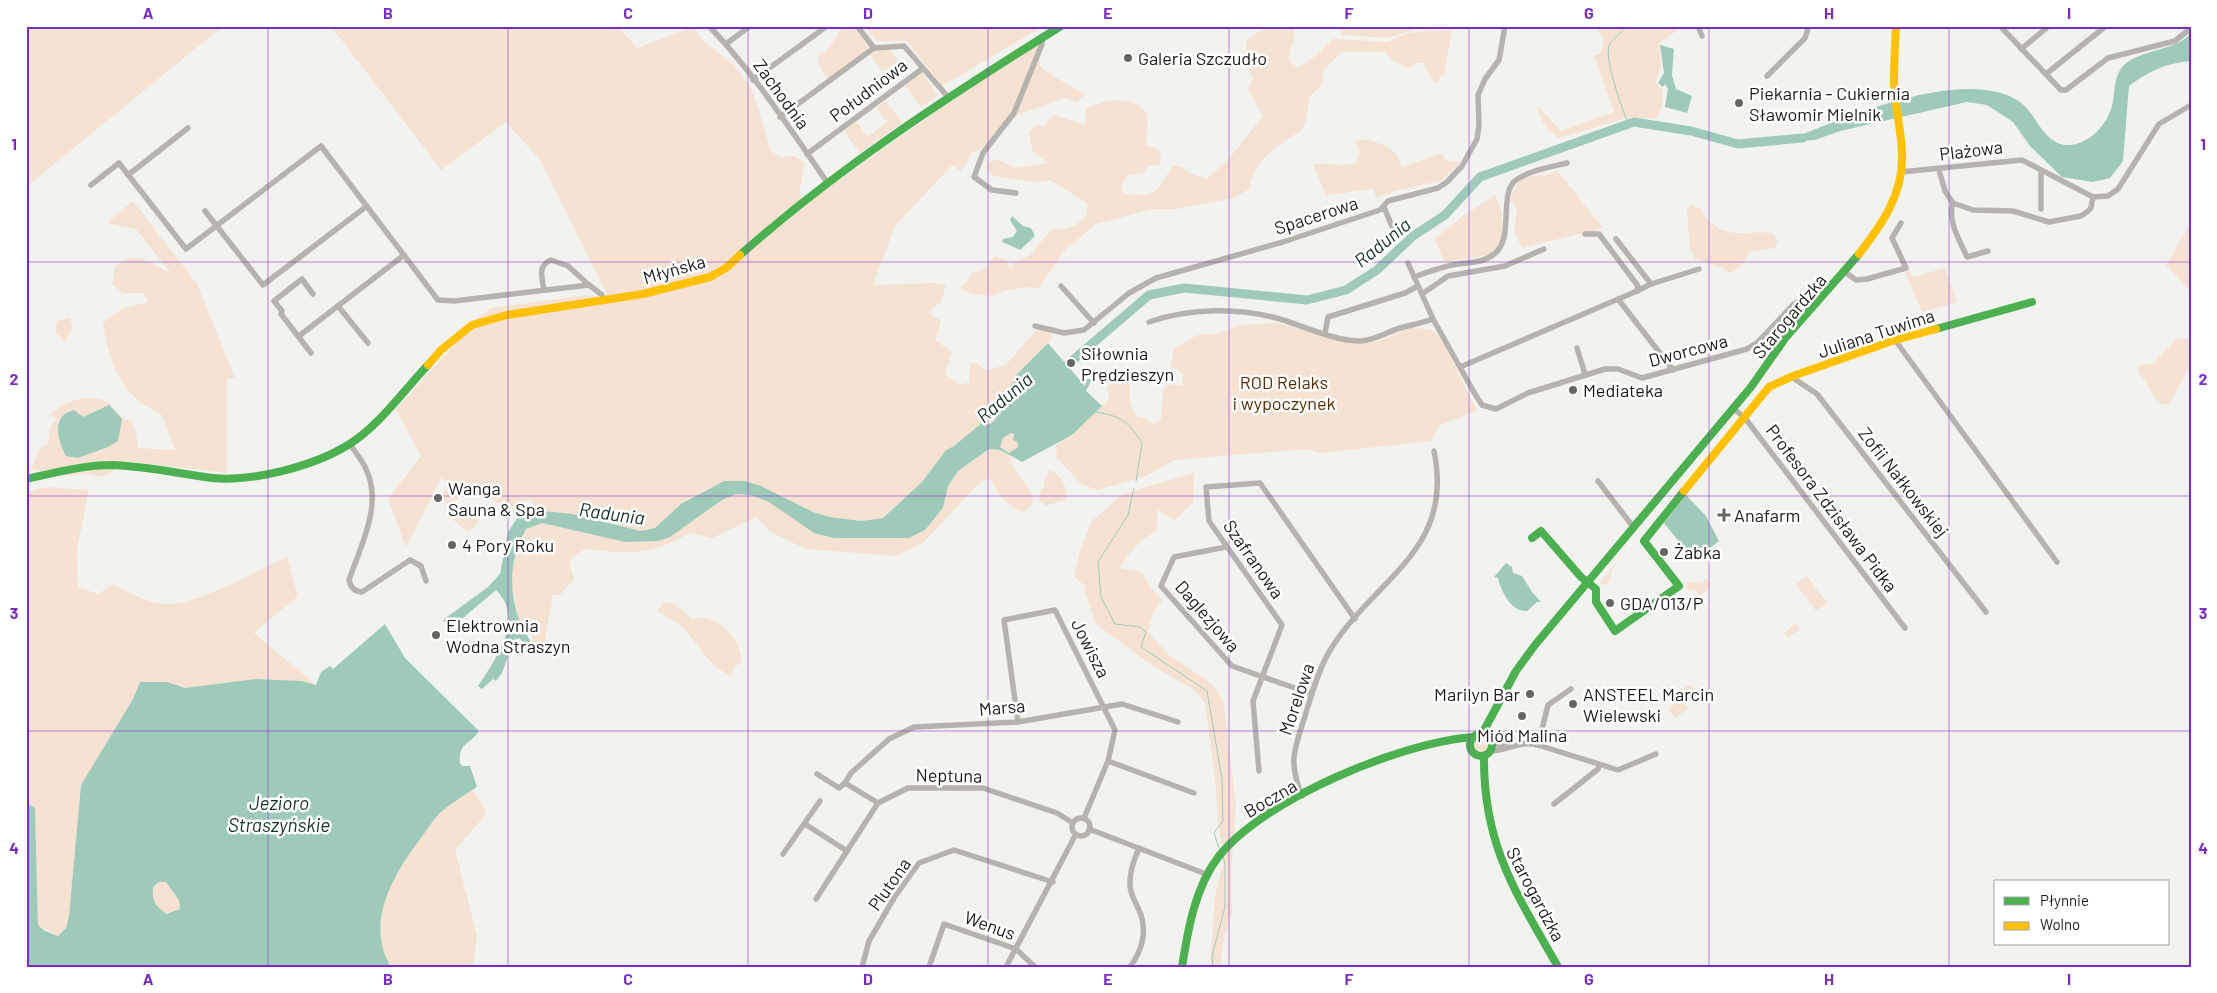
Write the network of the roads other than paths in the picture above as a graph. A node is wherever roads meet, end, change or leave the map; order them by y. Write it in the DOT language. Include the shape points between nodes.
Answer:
graph roads {
  1 [pos="709,26"];
  2 [pos="750,26"];
  3 [pos="826,26"];
  4 [pos="857,26"];
  5 [pos="1060,26"];
  6 [pos="1505,26"];
  7 [pos="1698,26"];
  8 [pos="1809,26"];
  9 [pos="1896,26"];
  10 [pos="2000,26"];
  11 [pos="2049,26"];
  12 [pos="2106,26"];
  13 [pos="2191,28"];
  14 [pos="1702,36"];
  15 [pos="1041,38"];
  16 [pos="726,44"];
  17 [pos="874,48"];
  18 [pos="2021,48"];
  19 [pos="922,69"];
  20 [pos="2046,74"];
  21 [pos="1767,76"];
  22 [pos="753,80"];
  23 [pos="948,97"];
  24 [pos="2191,105"];
  25 [pos="780,116"];
  26 [pos="188,128"];
  27 [pos="807,154"];
  28 [pos="1567,163"];
  29 [pos="1939,170"];
  30 [pos="2041,170"];
  31 [pos="1901,172"];
  32 [pos="128,175"];
  33 [pos="827,182"];
  34 [pos="91,185"];
  35 [pos="1016,193"];
  36 [pos="2093,197"];
  37 [pos="1953,203"];
  38 [pos="367,206"];
  39 [pos="1384,207"];
  40 [pos="2041,209"];
  41 [pos="205,211"];
  42 [pos="1901,222"];
  43 [pos="216,226"];
  44 [pos="1584,234"];
  45 [pos="1396,236"];
  46 [pos="1616,239"];
  47 [pos="1544,248"];
  48 [pos="1988,251"];
  49 [pos="404,255"];
  50 [pos="1408,263"];
  51 [pos="1699,269"];
  52 [pos="1845,272"];
  53 [pos="1414,278"];
  54 [pos="1651,284"];
  55 [pos="589,285"];
  56 [pos="1061,286"];
  57 [pos="1418,286"];
  58 [pos="544,290"];
  59 [pos="1637,291"];
  60 [pos="313,294"];
  61 [pos="1422,294"];
  62 [pos="1618,299"];
  63 [pos="603,301"];
  64 [pos="2032,302"];
  65 [pos="338,306"];
  66 [pos="1814,306"];
  67 [pos="1433,319"];
  68 [pos="1149,322"];
  69 [pos="1094,323"];
  70 [pos="1035,326"];
  71 [pos="1325,333"];
  72 [pos="299,336"];
  73 [pos="1895,340"];
  74 [pos="368,343"];
  75 [pos="1577,348"];
  76 [pos="311,353"];
  77 [pos="1460,368"];
  78 [pos="1674,370"];
  79 [pos="1585,374"];
  80 [pos="1793,376"];
  81 [pos="1733,408"];
  82 [pos="1745,418"];
  83 [pos="350,444"];
  84 [pos="1434,451"];
  85 [pos="26,480"];
  86 [pos="1598,481"];
  87 [pos="1634,528"];
  88 [pos="1532,538"];
  89 [pos="1226,547"];
  90 [pos="2057,562"];
  91 [pos="426,581"];
  92 [pos="1588,582"];
  93 [pos="1986,612"];
  94 [pos="1355,619"];
  95 [pos="1905,628"];
  96 [pos="1263,677"];
  97 [pos="1570,688"];
  98 [pos="1312,694"];
  99 [pos="1104,706"];
  100 [pos="1018,722"];
  101 [pos="1178,722"];
  102 [pos="1471,741"];
  103 [pos="1538,745"];
  104 [pos="1486,746"];
  105 [pos="1656,754"];
  106 [pos="1108,760"];
  107 [pos="1599,765"];
  108 [pos="1259,771"];
  109 [pos="817,774"];
  110 [pos="845,783"];
  111 [pos="1194,793"];
  112 [pos="1302,796"];
  113 [pos="820,802"];
  114 [pos="878,803"];
  115 [pos="1554,804"];
  116 [pos="1084,818"];
  117 [pos="1073,823"];
  118 [pos="804,824"];
  119 [pos="1089,829"];
  120 [pos="1076,834"];
  121 [pos="1139,848"];
  122 [pos="847,851"];
  123 [pos="783,854"];
  124 [pos="1206,874"];
  125 [pos="1053,882"];
  126 [pos="816,898"];
  127 [pos="1016,949"];
  128 [pos="862,967"];
  129 [pos="929,967"];
  130 [pos="1006,967"];
  131 [pos="1035,967"];
  132 [pos="1130,967"];
  133 [pos="1182,967"];
  134 [pos="1558,967"];
  1 -- 16 [label="street, Zachodnia"];
  2 -- 16 [label="street"];
  3 -- 22 [label="street"];
  4 -- 17 [label="street"];
  5 -- 15 [label="street, Młyńska"];
  6 -- 39 [label="street, Spacerowa" via="1502,54 1478,95 1477,140 1462,166 1438,188 1388,201"];
  7 -- 14 [label="street"];
  8 -- 21 [label="street" via="1805,38"];
  9 -- 31 [label="street, Starogardzka" via="1894,76"];
  10 -- 18 [label="street"];
  11 -- 18 [label="street"];
  12 -- 20 [label="street"];
  13 -- 20 [label="street" via="2174,41 2108,58 2066,90 2061,90"];
  15 -- 23 [label="street, Młyńska"];
  15 -- 35 [label="street" via="1042,44 1014,113 984,153 974,177 992,190"];
  16 -- 22 [label="street, Zachodnia"];
  17 -- 19 [label="street" via="904,46"];
  17 -- 25 [label="street"];
  18 -- 20 [label="street"];
  19 -- 23 [label="street"];
  19 -- 27 [label="street, Południowa"];
  22 -- 25 [label="street, Zachodnia"];
  23 -- 33 [label="street, Młyńska"];
  24 -- 36 [label="street" via="2159,124 2122,183 2111,194"];
  25 -- 27 [label="street, Zachodnia"];
  26 -- 32 [label="street"];
  27 -- 33 [label="street, Zachodnia"];
  28 -- 53 [label="street" via="1515,180 1510,190 1504,240 1495,254 1478,262 1446,266"];
  29 -- 30 [label="street, Plażowa" via="2022,160"];
  29 -- 31 [label="street, Plażowa"];
  29 -- 37 [label="street" via="1945,192"];
  30 -- 36 [label="street, Plażowa"];
  30 -- 40 [label="street"];
  31 -- 52 [label="street, Starogardzka" via="1884,222"];
  32 -- 34 [label="street" via="119,163"];
  32 -- 43 [label="street" via="186,249"];
  33 -- 63 [label="street, Młyńska" via="726,268 710,277"];
  36 -- 37 [label="street" via="2091,208 2081,216 2050,222 2013,212 1973,210"];
  37 -- 48 [label="street" via="1954,227 1967,257"];
  38 -- 43 [label="street" via="262,285"];
  38 -- 43 [label="street" via="320,146"];
  38 -- 49 [label="street"];
  39 -- 45 [label="street"];
  39 -- 69 [label="street, Spacerowa" via="1283,242 1156,278 1129,293"];
  41 -- 43 [label="street"];
  42 -- 52 [label="street" via="1892,238 1906,268 1867,280 1856,280"];
  44 -- 59 [label="street" via="1599,234 1638,286"];
  46 -- 54 [label="street"];
  47 -- 61 [label="street" via="1505,266 1448,276"];
  49 -- 58 [label="street" via="438,300"];
  49 -- 65 [label="street"];
  50 -- 53 [label="street, Dworcowa"];
  51 -- 54 [label="street"];
  52 -- 66 [label="street, Starogardzka"];
  53 -- 57 [label="street, Dworcowa"];
  54 -- 59 [label="street"];
  55 -- 58 [label="street"];
  55 -- 58 [label="street" via="568,266 551,260 542,268"];
  55 -- 63 [label="street" via="602,295"];
  56 -- 69 [label="street"];
  57 -- 61 [label="street, Dworcowa"];
  57 -- 71 [label="street" via="1328,317"];
  59 -- 62 [label="street"];
  60 -- 72 [label="street" via="302,280 274,301"];
  61 -- 67 [label="street, Dworcowa"];
  62 -- 77 [label="street"];
  62 -- 78 [label="street"];
  63 -- 83 [label="street, Młyńska" via="507,315 472,325 441,350 374,423"];
  64 -- 73 [label="street, Juliana Tuwima"];
  65 -- 72 [label="street"];
  65 -- 74 [label="street"];
  66 -- 78 [label="street, Dworcowa" via="1801,299 1747,350"];
  66 -- 81 [label="street, Starogardzka" via="1786,337"];
  67 -- 71 [label="street" via="1370,340"];
  67 -- 77 [label="street, Dworcowa"];
  68 -- 71 [label="street" via="1172,314 1234,312 1279,319"];
  69 -- 70 [label="street, Spacerowa" via="1084,330 1064,334"];
  72 -- 76 [label="street"];
  73 -- 80 [label="street, Juliana Tuwima"];
  73 -- 90 [label="street"];
  75 -- 79 [label="street"];
  77 -- 79 [label="street, Dworcowa" via="1479,401 1492,410 1528,393"];
  78 -- 79 [label="street, Dworcowa" via="1642,378 1614,369"];
  80 -- 82 [label="street, Juliana Tuwima" via="1770,388"];
  80 -- 93 [label="street, Zofii Nałkowskiej" via="1817,394"];
  81 -- 82 [label="street, Profesora Zdzisława Pidka"];
  81 -- 87 [label="street, Starogardzka"];
  82 -- 92 [label="street, Juliana Tuwima" via="1644,541 1679,586 1615,631 1596,602 1596,588"];
  82 -- 95 [label="street, Profesora Zdzisława Pidka"];
  83 -- 85 [label="street, Młyńska" via="314,462 237,478 110,465"];
  83 -- 91 [label="street" via="366,468 373,493 372,512 349,580 351,586 362,592 410,560 421,566"];
  84 -- 94 [label="street, Morelowa" via="1439,475 1436,507 1424,540"];
  86 -- 87 [label="street"];
  87 -- 92 [label="street, Starogardzka"];
  88 -- 92 [label="street" via="1542,531 1580,577"];
  89 -- 94 [label="street, Szafranowa" via="1209,521 1206,487 1260,483"];
  89 -- 96 [label="street, Szafranowa" via="1282,625"];
  89 -- 96 [label="street, Daglezjowa" via="1174,557 1161,586 1232,666"];
  92 -- 104 [label="street, Starogardzka" via="1525,658 1506,688 1493,718"];
  94 -- 98 [label="street, Morelowa" via="1328,653"];
  96 -- 98 [label="street, Daglezjowa"];
  96 -- 108 [label="street, Szafranowa" via="1253,701"];
  97 -- 103 [label="street" via="1548,705"];
  98 -- 112 [label="street, Morelowa" via="1293,756 1294,773"];
  99 -- 100 [label="street, Marsa"];
  99 -- 100 [label="street, Jowisza" via="1054,610 1004,620"];
  99 -- 101 [label="street, Marsa" via="1122,704"];
  99 -- 106 [label="street, Jowisza" via="1115,730"];
  100 -- 110 [label="street, Marsa" via="914,728 889,739 851,773"];
  102 -- 104 [label="street"];
  102 -- 104 [label="street" via="1472,752"];
  102 -- 112 [label="street, Boczna" via="1456,737 1433,741 1368,764"];
  103 -- 104 [label="street" via="1520,743 1501,751"];
  103 -- 107 [label="street"];
  104 -- 134 [label="street, Starogardzka" via="1483,774 1487,817 1497,854"];
  105 -- 107 [label="street" via="1618,770"];
  106 -- 111 [label="street"];
  106 -- 116 [label="street, Jowisza"];
  107 -- 115 [label="street"];
  109 -- 110 [label="street" via="839,788"];
  110 -- 114 [label="street"];
  112 -- 124 [label="street, Boczna" via="1246,829 1220,854"];
  113 -- 118 [label="street"];
  114 -- 117 [label="street, Neptuna" via="908,788 983,788 1057,813"];
  114 -- 122 [label="street"];
  116 -- 117 [label="street"];
  116 -- 119 [label="street"];
  117 -- 120 [label="street" via="1072,829"];
  118 -- 122 [label="street"];
  118 -- 123 [label="street"];
  119 -- 120 [label="street" via="1084,835"];
  119 -- 121 [label="street"];
  120 -- 125 [label="street"];
  121 -- 124 [label="street"];
  121 -- 132 [label="street" via="1131,869 1130,887 1144,928 1143,942"];
  122 -- 126 [label="street"];
  124 -- 133 [label="street, Boczna" via="1193,908"];
  125 -- 127 [label="street"];
  125 -- 128 [label="street, Plutona" via="954,850 918,863 869,941"];
  127 -- 129 [label="street, Wenus" via="944,924"];
  127 -- 130 [label="street"];
  127 -- 131 [label="street, Wenus"];
}
